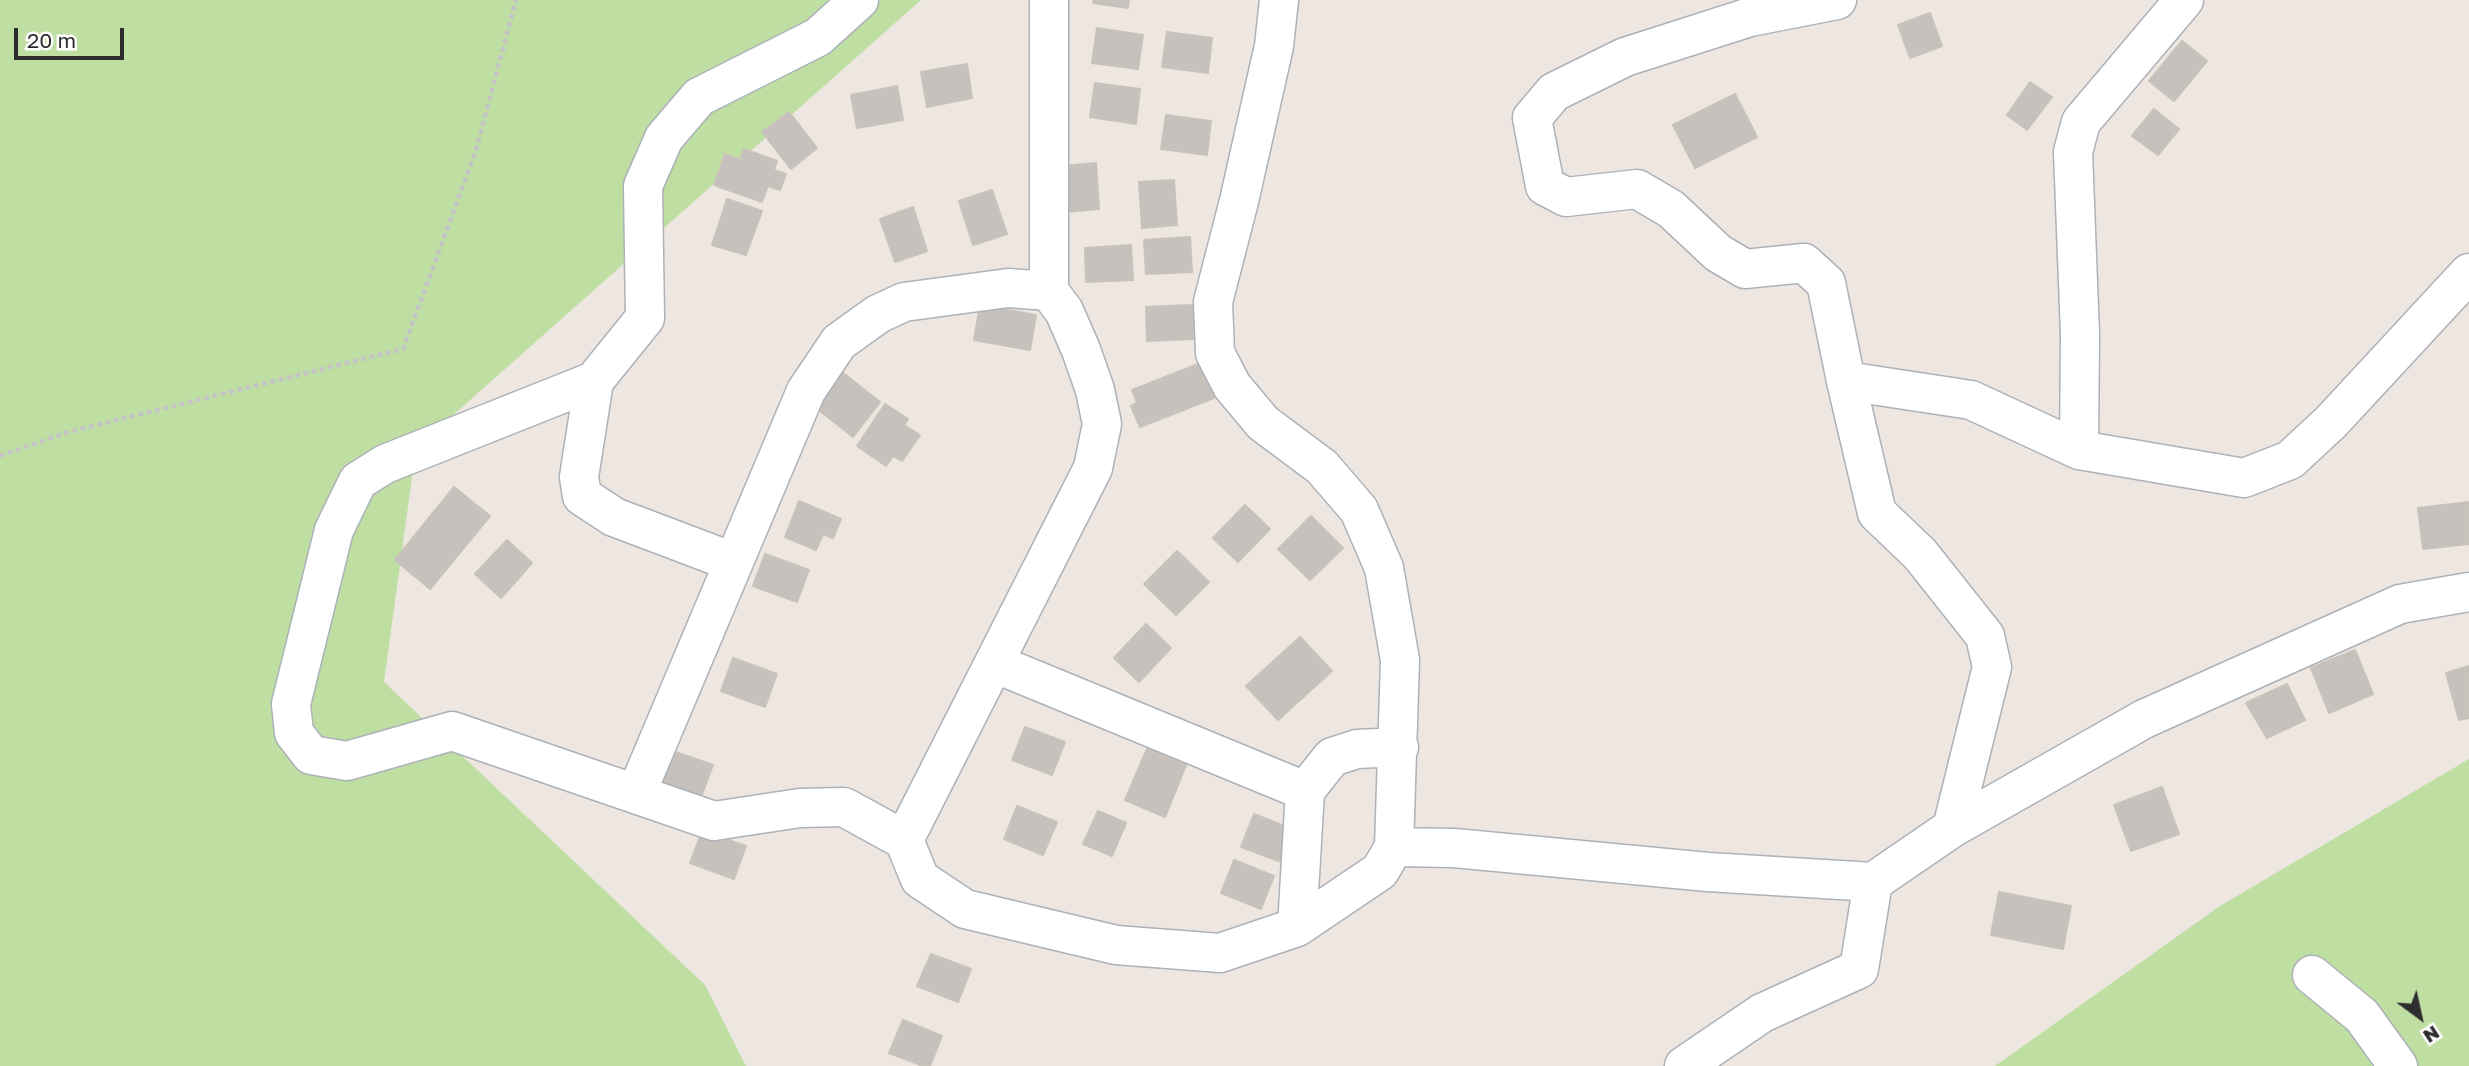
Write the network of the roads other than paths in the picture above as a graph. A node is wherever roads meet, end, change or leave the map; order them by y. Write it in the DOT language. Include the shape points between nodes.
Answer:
graph roads {
  1 [pos="859,0"];
  2 [pos="1049,0"];
  3 [pos="1279,0"];
  4 [pos="1837,0"];
  5 [pos="2184,0"];
  6 [pos="2469,272"];
  7 [pos="1049,291"];
  8 [pos="594,381"];
  9 [pos="1846,381"];
  10 [pos="2079,450"];
  11 [pos="733,562"];
  12 [pos="2469,592"];
  13 [pos="994,663"];
  14 [pos="1399,747"];
  15 [pos="1305,791"];
  16 [pos="636,794"];
  17 [pos="1952,828"];
  18 [pos="904,839"];
  19 [pos="1394,847"];
  20 [pos="1872,881"];
  21 [pos="1297,927"];
  22 [pos="2312,975"];
  23 [pos="1684,1066"];
  24 [pos="2398,1066"];
  1 -- 8 [label="street" via="818,37 699,97 664,138 643,187 645,318"];
  2 -- 7 [label="street"];
  3 -- 14 [label="street" via="1274,46 1213,302 1215,353 1232,386 1263,424 1322,467 1359,510 1384,568 1400,660"];
  4 -- 9 [label="street" via="1750,17 1625,57 1553,92 1532,118 1545,186 1566,197 1637,189 1671,209 1718,253 1745,269 1804,263 1826,283"];
  5 -- 10 [label="street" via="2081,122 2073,152"];
  6 -- 10 [label="street" via="2290,460 2244,478"];
  7 -- 11 [label="street" via="1008,288 904,302 839,342 806,391"];
  7 -- 13 [label="street" via="1081,349 1102,424 1093,468"];
  8 -- 11 [label="street" via="579,477 582,496 614,517"];
  8 -- 16 [label="street" via="385,464 358,481 334,530 291,704 294,733 310,755 347,761 452,731"];
  9 -- 10 [label="street" via="1971,400"];
  9 -- 17 [label="street" via="1877,513 1920,554 1985,636 1992,667"];
  11 -- 16 [label="street"];
  12 -- 17 [label="street" via="2400,604 2144,719"];
  13 -- 15 [label="street"];
  13 -- 18 [label="street"];
  14 -- 15 [label="street" via="1357,749 1332,757"];
  14 -- 19 [label="street"];
  15 -- 21 [label="street"];
  16 -- 18 [label="street" via="714,821 800,808 844,807"];
  17 -- 20 [label="street"];
  18 -- 21 [label="street" via="920,879 965,909 1116,945 1220,953"];
  19 -- 20 [label="street"];
  19 -- 21 [label="street" via="1380,871"];
  20 -- 23 [label="street" via="1859,969 1762,1013"];
  22 -- 24 [label="street" via="2362,1016"];
}
